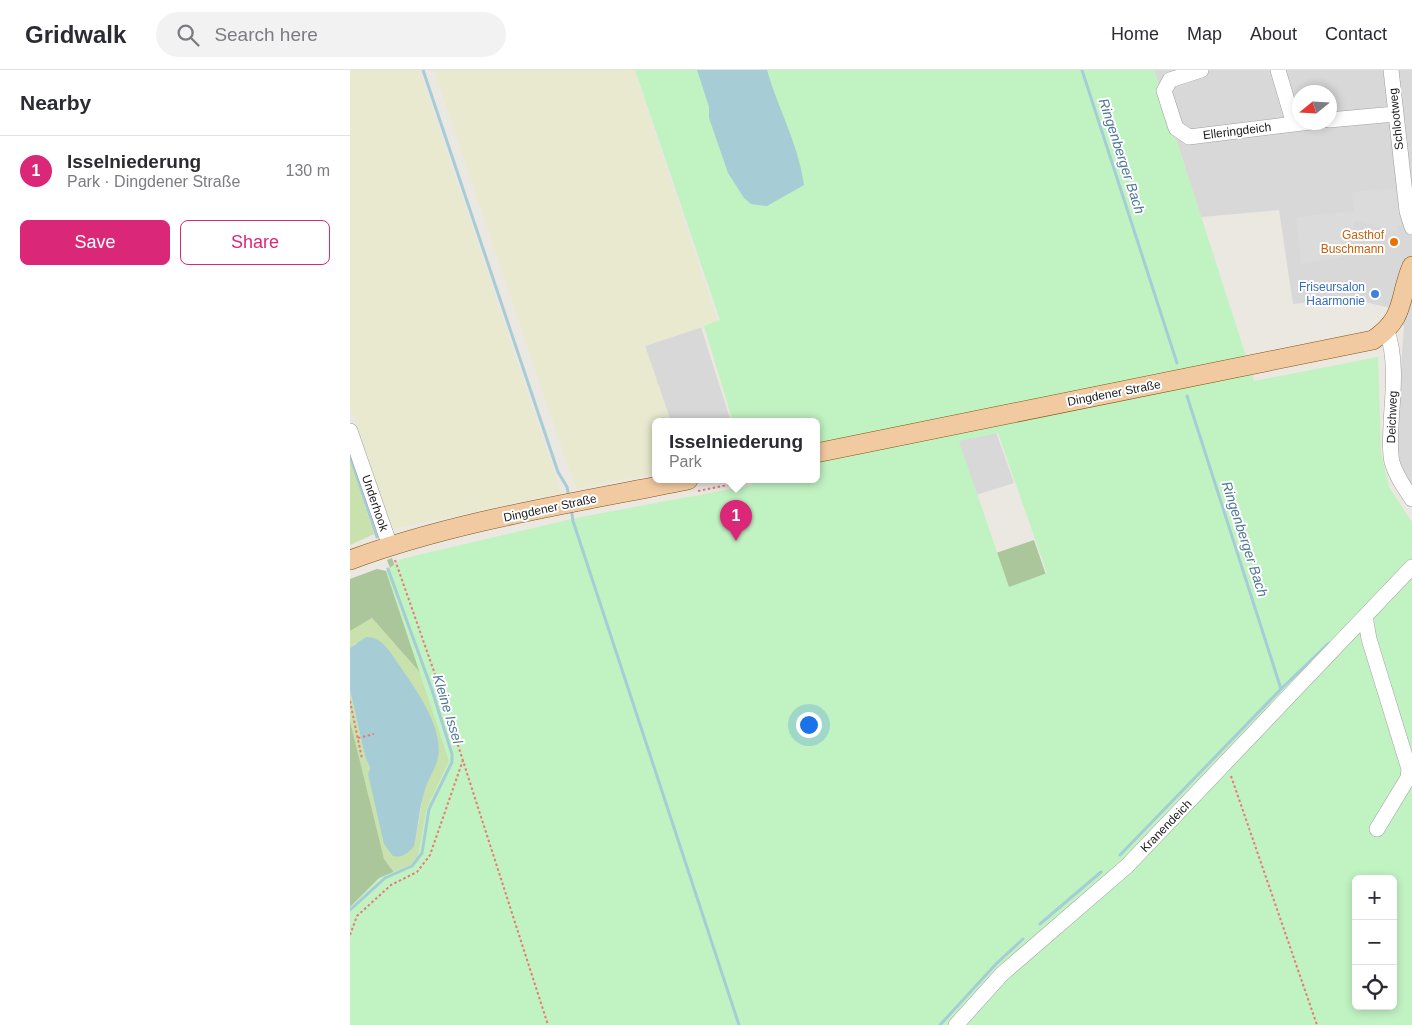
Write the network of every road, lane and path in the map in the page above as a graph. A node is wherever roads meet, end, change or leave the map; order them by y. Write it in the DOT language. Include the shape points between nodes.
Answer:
graph roads {
  1 [pos="1201,70"];
  2 [pos="1278,70"];
  3 [pos="1392,70"];
  4 [pos="1395,114"];
  5 [pos="1292,117"];
  6 [pos="1337,119"];
  7 [pos="1292,124"];
  8 [pos="1412,227"];
  9 [pos="1412,266"];
  10 [pos="1387,330"];
  11 [pos="350,431"];
  12 [pos="820,453"];
  13 [pos="673,483"];
  14 [pos="1412,499"];
  15 [pos="392,551"];
  16 [pos="350,560"];
  17 [pos="1412,567"];
  18 [pos="1365,616"];
  19 [pos="350,701"];
  20 [pos="374,734"];
  21 [pos="358,738"];
  22 [pos="362,759"];
  23 [pos="463,760"];
  24 [pos="1227,762"];
  25 [pos="1377,829"];
  26 [pos="350,935"];
  27 [pos="548,1025"];
  28 [pos="956,1025"];
  29 [pos="1317,1025"];
  1 -- 7 [label="street, Elleringdeich" via="1170,80 1164,91 1176,128 1189,136"];
  2 -- 5 [label="street"];
  3 -- 4 [label="street, Schlootweg"];
  4 -- 6 [label="street"];
  4 -- 8 [label="street, Schlootweg" via="1406,211"];
  9 -- 10 [label="main road, Dingdener Straße" via="1400,311"];
  10 -- 12 [label="main road, Dingdener Straße" via="1374,340 1346,347"];
  10 -- 14 [label="street, Deichweg" via="1392,344 1392,460"];
  11 -- 15 [label="street, Underhook"];
  13 -- 15 [label="main road, Dingdener Straße" via="472,524 413,539"];
  15 -- 16 [label="main road, Dingdener Straße"];
  15 -- 23 [label="path"];
  17 -- 18 [label="street, Kranendeich"];
  18 -- 24 [label="street, Kranendeich"];
  18 -- 25 [label="street" via="1369,640 1409,769 1408,778"];
  19 -- 21 [label="path"];
  20 -- 21 [label="path"];
  21 -- 22 [label="path"];
  23 -- 26 [label="path" via="430,856 417,872 391,885 356,916"];
  23 -- 27 [label="path"];
  24 -- 28 [label="street, Kranendeich" via="1127,866 1002,974"];
  24 -- 29 [label="path"];
}
